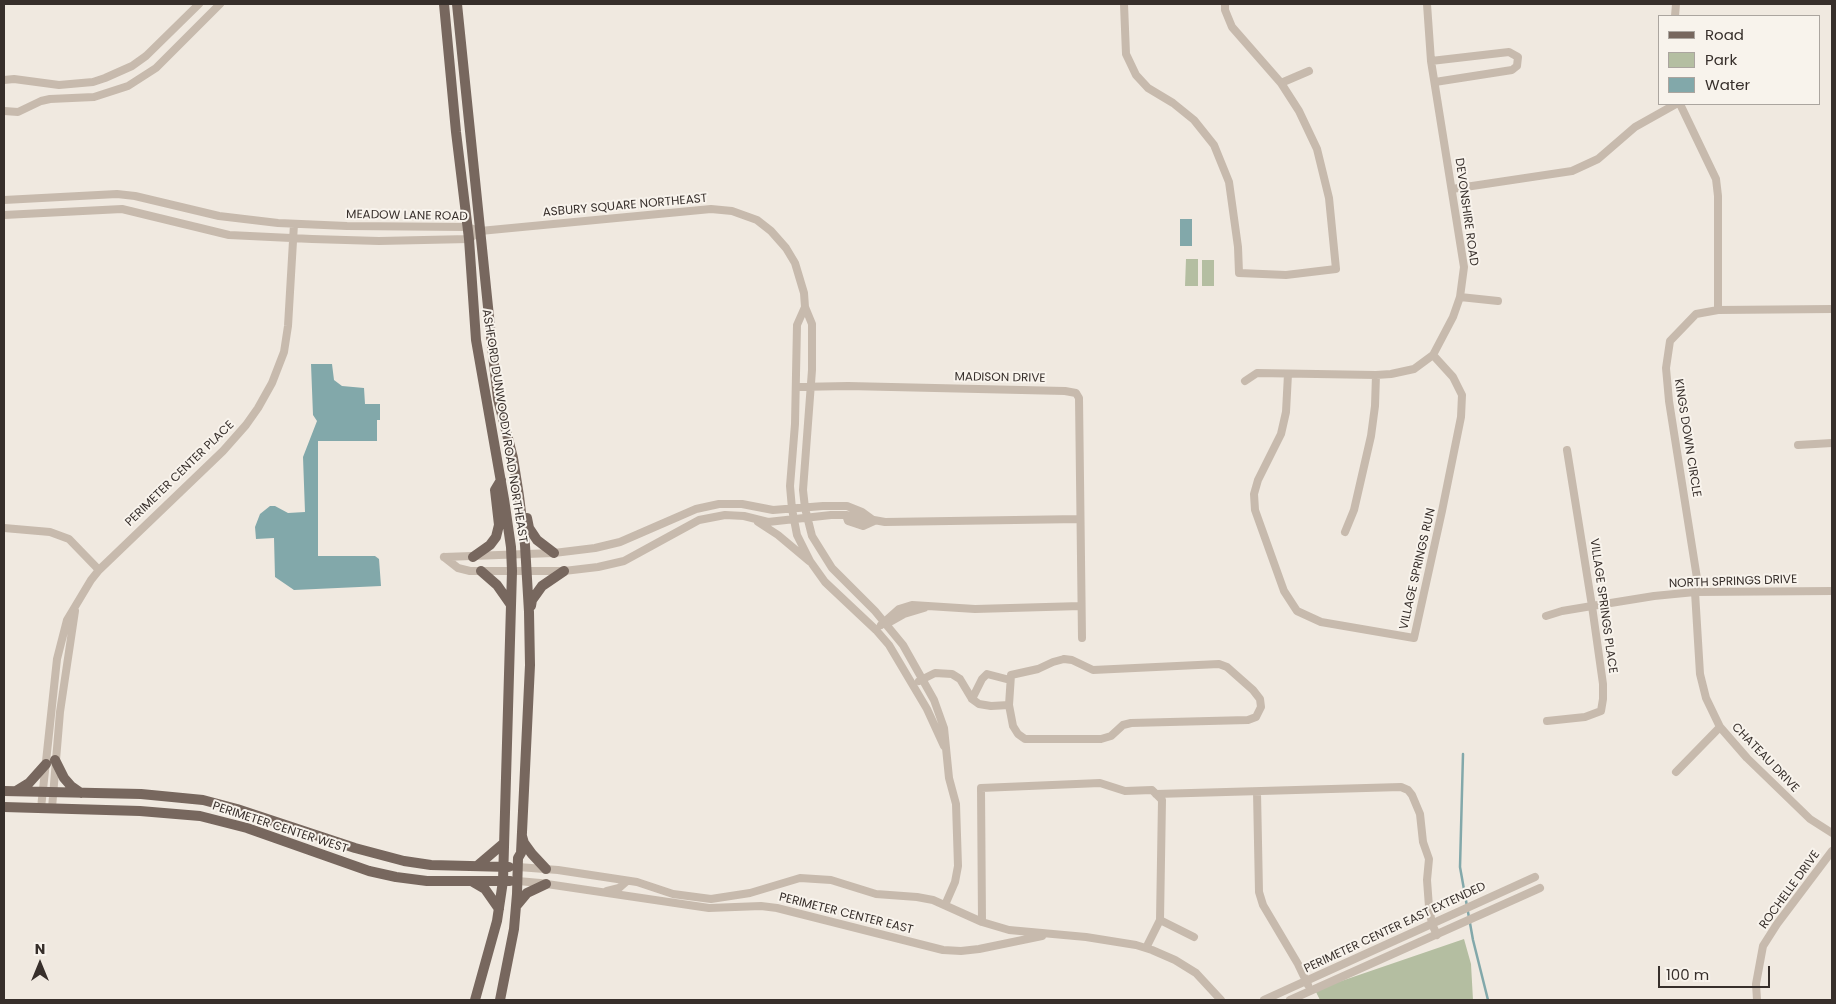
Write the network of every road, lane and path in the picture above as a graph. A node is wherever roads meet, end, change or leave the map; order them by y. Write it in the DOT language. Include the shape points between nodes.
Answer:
graph roads {
  1 [pos="199,4"];
  2 [pos="220,4"];
  3 [pos="457,4"];
  4 [pos="1124,4"];
  5 [pos="1225,4"];
  6 [pos="1427,4"];
  7 [pos="442,6"];
  8 [pos="1432,61"];
  9 [pos="1310,71"];
  10 [pos="4,80"];
  11 [pos="1281,82"];
  12 [pos="1435,82"];
  13 [pos="1676,105"];
  14 [pos="1678,105"];
  15 [pos="4,111"];
  16 [pos="1452,189"];
  17 [pos="4,200"];
  18 [pos="4,215"];
  19 [pos="294,224"];
  20 [pos="467,227"];
  21 [pos="480,231"];
  22 [pos="293,238"];
  23 [pos="469,239"];
  24 [pos="1460,297"];
  25 [pos="1498,300"];
  26 [pos="805,307"];
  27 [pos="1832,309"];
  28 [pos="1718,310"];
  29 [pos="1433,355"];
  30 [pos="1288,374"];
  31 [pos="1376,375"];
  32 [pos="1245,381"];
  33 [pos="811,386"];
  34 [pos="797,387"];
  35 [pos="504,426"];
  36 [pos="1832,443"];
  37 [pos="1798,445"];
  38 [pos="1567,450"];
  39 [pos="501,480"];
  40 [pos="804,508"];
  41 [pos="792,509"];
  42 [pos="806,516"];
  43 [pos="752,518"];
  44 [pos="793,518"];
  45 [pos="1080,519"];
  46 [pos="874,521"];
  47 [pos="4,528"];
  48 [pos="1345,532"];
  49 [pos="554,553"];
  50 [pos="511,555"];
  51 [pos="526,555"];
  52 [pos="473,557"];
  53 [pos="812,563"];
  54 [pos="99,570"];
  55 [pos="481,571"];
  56 [pos="512,571"];
  57 [pos="526,571"];
  58 [pos="564,571"];
  59 [pos="1832,591"];
  60 [pos="1695,592"];
  61 [pos="512,605"];
  62 [pos="1081,606"];
  63 [pos="1592,606"];
  64 [pos="529,612"];
  65 [pos="1546,616"];
  66 [pos="885,623"];
  67 [pos="876,630"];
  68 [pos="1082,638"];
  69 [pos="923,680"];
  70 [pos="1010,680"];
  71 [pos="913,685"];
  72 [pos="972,699"];
  73 [pos="1009,705"];
  74 [pos="1547,720"];
  75 [pos="1720,727"];
  76 [pos="946,749"];
  77 [pos="51,762"];
  78 [pos="1676,772"];
  79 [pos="4,791"];
  80 [pos="15,792"];
  81 [pos="48,792"];
  82 [pos="1257,792"];
  83 [pos="81,794"];
  84 [pos="1156,794"];
  85 [pos="4,807"];
  86 [pos="46,808"];
  87 [pos="1832,833"];
  88 [pos="521,834"];
  89 [pos="335,842"];
  90 [pos="504,843"];
  91 [pos="1832,851"];
  92 [pos="330,858"];
  93 [pos="477,866"];
  94 [pos="504,867"];
  95 [pos="518,867"];
  96 [pos="546,869"];
  97 [pos="1535,877"];
  98 [pos="472,881"];
  99 [pos="503,881"];
  100 [pos="518,881"];
  101 [pos="627,881"];
  102 [pos="546,884"];
  103 [pos="1540,888"];
  104 [pos="595,892"];
  105 [pos="756,892"];
  106 [pos="517,905"];
  107 [pos="945,905"];
  108 [pos="693,906"];
  109 [pos="499,909"];
  110 [pos="1160,920"];
  111 [pos="982,922"];
  112 [pos="1432,924"];
  113 [pos="1048,934"];
  114 [pos="1437,935"];
  115 [pos="1194,937"];
  116 [pos="1146,948"];
  117 [pos="1306,982"];
  118 [pos="1310,991"];
  119 [pos="475,1000"];
  120 [pos="500,1000"];
  121 [pos="1221,1000"];
  122 [pos="1264,1000"];
  123 [pos="1290,1000"];
  124 [pos="1757,1000"];
  1 -- 10 [label="street" via="146,56 105,78 59,85 14,78"];
  2 -- 15 [label="street" via="156,68 128,86 94,97 50,99 18,112"];
  3 -- 21 [label="main road, ASHFORD DUNWOODY ROAD NORTHEAST"];
  4 -- 11 [label="street" via="1126,54 1136,75 1148,88 1194,120 1214,145 1229,182 1239,273 1286,275 1336,269 1330,198 1316,149 1299,111"];
  5 -- 11 [label="street" via="1232,27"];
  6 -- 8 [label="street, DEVONSHIRE ROAD"];
  7 -- 20 [label="main road, ASHFORD DUNWOODY ROAD NORTHEAST"];
  8 -- 12 [label="street, DEVONSHIRE ROAD"];
  8 -- 12 [label="street" via="1509,52 1518,57 1517,66 1512,70"];
  9 -- 11 [label="street"];
  12 -- 16 [label="street, DEVONSHIRE ROAD"];
  13 -- 16 [label="street" via="1635,127 1598,159 1572,171"];
  14 -- 28 [label="street" via="1716,180"];
  16 -- 24 [label="street, DEVONSHIRE ROAD" via="1464,267"];
  17 -- 19 [label="street, MEADOW LANE ROAD" via="126,195 219,216"];
  18 -- 22 [label="street, MEADOW LANE ROAD" via="122,209 229,234"];
  19 -- 20 [label="street, MEADOW LANE ROAD"];
  19 -- 22 [label="street, PERIMETER CENTER PLACE"];
  20 -- 21 [label="street, MEADOW LANE ROAD"];
  20 -- 23 [label="main road, ASHFORD DUNWOODY ROAD NORTHEAST"];
  21 -- 23 [label="street, MEADOW LANE ROAD"];
  21 -- 26 [label="street, ASBURY SQUARE NORTHEAST" via="676,211 732,211 757,220 786,248 801,278"];
  21 -- 35 [label="main road, ASHFORD DUNWOODY ROAD NORTHEAST" via="498,399"];
  22 -- 23 [label="street, MEADOW LANE ROAD" via="379,241"];
  22 -- 54 [label="street, PERIMETER CENTER PLACE" via="284,352 258,408 223,451"];
  23 -- 39 [label="main road, ASHFORD DUNWOODY ROAD NORTHEAST" via="476,340"];
  24 -- 25 [label="street"];
  24 -- 29 [label="street, DEVONSHIRE ROAD"];
  26 -- 33 [label="street, ASBURY SQUARE NORTHEAST" via="812,324"];
  26 -- 34 [label="street, ASBURY SQUARE NORTHEAST" via="798,325"];
  27 -- 28 [label="street, KINGS DOWN CIRCLE"];
  28 -- 60 [label="street, KINGS DOWN CIRCLE" via="1696,314 1682,327 1670,342 1666,368 1696,578"];
  29 -- 30 [label="street, VILLAGE SPRINGS RUN" via="1453,378 1462,395 1461,417 1414,638 1321,622 1297,611 1284,591 1255,510 1254,494 1282,434"];
  29 -- 31 [label="street, DEVONSHIRE ROAD" via="1414,369"];
  30 -- 31 [label="street"];
  30 -- 32 [label="street" via="1257,374"];
  31 -- 48 [label="street" via="1371,436 1354,510"];
  33 -- 34 [label="street, MADISON DRIVE"];
  33 -- 40 [label="street, ASBURY SQUARE NORTHEAST"];
  33 -- 45 [label="street, MADISON DRIVE" via="1076,393 1079,398"];
  34 -- 41 [label="street, ASBURY SQUARE NORTHEAST" via="790,486"];
  35 -- 49 [label="main road" via="515,447 521,469 529,528 537,540"];
  35 -- 51 [label="main road, ASHFORD DUNWOODY ROAD NORTHEAST" via="516,478"];
  36 -- 37 [label="street"];
  38 -- 63 [label="street, VILLAGE SPRINGS PLACE"];
  39 -- 50 [label="main road, ASHFORD DUNWOODY ROAD NORTHEAST"];
  39 -- 52 [label="main road" via="495,490 499,525 496,536 490,545"];
  40 -- 41 [label="street"];
  40 -- 42 [label="street, ASBURY SQUARE NORTHEAST"];
  40 -- 46 [label="street" via="847,506"];
  41 -- 44 [label="street, ASBURY SQUARE NORTHEAST"];
  41 -- 49 [label="street" via="767,510 742,504 719,504 696,509 613,544"];
  42 -- 44 [label="street"];
  42 -- 46 [label="street" via="846,515"];
  42 -- 66 [label="street, ASBURY SQUARE NORTHEAST" via="812,536 828,564"];
  43 -- 44 [label="street" via="768,522"];
  43 -- 53 [label="street"];
  43 -- 58 [label="street" via="709,517 618,562"];
  44 -- 53 [label="street, ASBURY SQUARE NORTHEAST"];
  45 -- 46 [label="street"];
  45 -- 62 [label="street, MADISON DRIVE"];
  47 -- 54 [label="street" via="50,532 69,539"];
  49 -- 51 [label="street"];
  50 -- 51 [label="street"];
  50 -- 52 [label="street"];
  50 -- 56 [label="main road, ASHFORD DUNWOODY ROAD NORTHEAST"];
  51 -- 57 [label="main road, ASHFORD DUNWOODY ROAD NORTHEAST"];
  52 -- 55 [label="street" via="444,557 462,570"];
  53 -- 67 [label="street" via="830,586"];
  54 -- 77 [label="street, PERIMETER CENTER PLACE" via="75,609"];
  55 -- 56 [label="street"];
  55 -- 61 [label="main road"];
  56 -- 57 [label="street"];
  56 -- 61 [label="main road, ASHFORD DUNWOODY ROAD NORTHEAST"];
  57 -- 58 [label="street"];
  57 -- 64 [label="main road, ASHFORD DUNWOODY ROAD NORTHEAST"];
  58 -- 64 [label="main road" via="542,586 532,600"];
  59 -- 60 [label="street, NORTH SPRINGS DRIVE"];
  60 -- 63 [label="street, NORTH SPRINGS DRIVE"];
  60 -- 75 [label="street, CHATEAU DRIVE" via="1700,674 1706,698"];
  61 -- 90 [label="main road, ASHFORD DUNWOODY ROAD NORTHEAST"];
  62 -- 66 [label="street" via="975,609 919,605 899,610"];
  62 -- 68 [label="street, MADISON DRIVE"];
  63 -- 65 [label="street, NORTH SPRINGS DRIVE"];
  63 -- 74 [label="street, VILLAGE SPRINGS PLACE" via="1604,684 1601,712 1585,717"];
  64 -- 88 [label="main road, ASHFORD DUNWOODY ROAD NORTHEAST" via="530,665"];
  66 -- 67 [label="street"];
  66 -- 69 [label="street, ASBURY SQUARE NORTHEAST" via="909,654"];
  67 -- 71 [label="street"];
  69 -- 71 [label="street"];
  69 -- 72 [label="street" via="935,673 952,674 960,679"];
  69 -- 76 [label="street, ASBURY SQUARE NORTHEAST" via="942,722"];
  70 -- 72 [label="street" via="987,674"];
  70 -- 73 [label="street"];
  70 -- 73 [label="street" via="1011,676 1064,659 1093,670 1219,664 1253,690 1260,699 1261,707 1256,717 1248,720 1131,723 1101,739 1029,740 1015,730"];
  71 -- 76 [label="street"];
  72 -- 73 [label="street" via="984,705"];
  75 -- 78 [label="street"];
  75 -- 87 [label="street, CHATEAU DRIVE" via="1782,793 1810,819"];
  76 -- 107 [label="street, ASBURY SQUARE NORTHEAST" via="956,804 958,866 956,882"];
  77 -- 80 [label="main road"];
  77 -- 81 [label="street, PERIMETER CENTER PLACE"];
  77 -- 83 [label="main road"];
  79 -- 80 [label="main road, PERIMETER CENTER WEST"];
  80 -- 81 [label="main road, PERIMETER CENTER WEST"];
  81 -- 83 [label="main road, PERIMETER CENTER WEST"];
  81 -- 86 [label="street, PERIMETER CENTER PLACE"];
  82 -- 84 [label="street"];
  82 -- 112 [label="street" via="1401,786 1408,790 1420,814 1429,860"];
  82 -- 117 [label="street" via="1262,905"];
  83 -- 89 [label="main road, PERIMETER CENTER WEST" via="141,794 216,803"];
  84 -- 110 [label="street" via="1162,800"];
  84 -- 111 [label="street" via="1152,790 1125,791 1100,783 981,788"];
  85 -- 86 [label="main road, PERIMETER CENTER WEST"];
  86 -- 92 [label="main road, PERIMETER CENTER WEST" via="140,810 200,816 247,828"];
  88 -- 95 [label="main road, ASHFORD DUNWOODY ROAD NORTHEAST"];
  88 -- 96 [label="main road" via="524,843"];
  89 -- 92 [label="main road"];
  89 -- 93 [label="main road, PERIMETER CENTER WEST" via="404,861"];
  90 -- 93 [label="main road"];
  90 -- 94 [label="main road, ASHFORD DUNWOODY ROAD NORTHEAST"];
  91 -- 124 [label="street, ROCHELLE DRIVE" via="1763,946 1756,984"];
  92 -- 98 [label="main road, PERIMETER CENTER WEST" via="396,877"];
  93 -- 94 [label="main road, PERIMETER CENTER WEST"];
  94 -- 95 [label="main road, PERIMETER CENTER WEST"];
  94 -- 99 [label="main road, ASHFORD DUNWOODY ROAD NORTHEAST"];
  95 -- 96 [label="street, PERIMETER CENTER EAST"];
  95 -- 100 [label="main road, ASHFORD DUNWOODY ROAD NORTHEAST"];
  96 -- 101 [label="street, PERIMETER CENTER EAST"];
  97 -- 112 [label="street, PERIMETER CENTER EAST EXTENDED"];
  98 -- 99 [label="main road, PERIMETER CENTER WEST"];
  98 -- 109 [label="main road" via="485,889"];
  99 -- 100 [label="main road, PERIMETER CENTER WEST"];
  99 -- 109 [label="main road, ASHFORD DUNWOODY ROAD NORTHEAST"];
  100 -- 102 [label="street, PERIMETER CENTER EAST"];
  100 -- 106 [label="main road, ASHFORD DUNWOODY ROAD NORTHEAST"];
  101 -- 104 [label="street" via="612,891"];
  101 -- 105 [label="street, PERIMETER CENTER EAST" via="704,899"];
  102 -- 104 [label="street, PERIMETER CENTER EAST"];
  102 -- 106 [label="main road" via="532,890"];
  103 -- 114 [label="street, PERIMETER CENTER EAST EXTENDED"];
  104 -- 108 [label="street, PERIMETER CENTER EAST"];
  105 -- 107 [label="street, PERIMETER CENTER EAST" via="793,880 822,878 876,894 917,897"];
  105 -- 108 [label="street" via="746,899"];
  106 -- 120 [label="main road, ASHFORD DUNWOODY ROAD NORTHEAST"];
  107 -- 111 [label="street, PERIMETER CENTER EAST"];
  108 -- 113 [label="street, PERIMETER CENTER EAST" via="777,908 953,951 979,949"];
  109 -- 119 [label="main road, ASHFORD DUNWOODY ROAD NORTHEAST"];
  110 -- 115 [label="street"];
  110 -- 116 [label="street"];
  111 -- 113 [label="street, PERIMETER CENTER EAST" via="1009,930"];
  112 -- 114 [label="street"];
  112 -- 117 [label="street, PERIMETER CENTER EAST EXTENDED"];
  113 -- 116 [label="street, PERIMETER CENTER EAST"];
  114 -- 118 [label="street, PERIMETER CENTER EAST EXTENDED"];
  116 -- 121 [label="street, PERIMETER CENTER EAST" via="1186,966"];
  117 -- 118 [label="street"];
  117 -- 122 [label="street, PERIMETER CENTER EAST EXTENDED"];
  118 -- 123 [label="street, PERIMETER CENTER EAST EXTENDED"];
}
